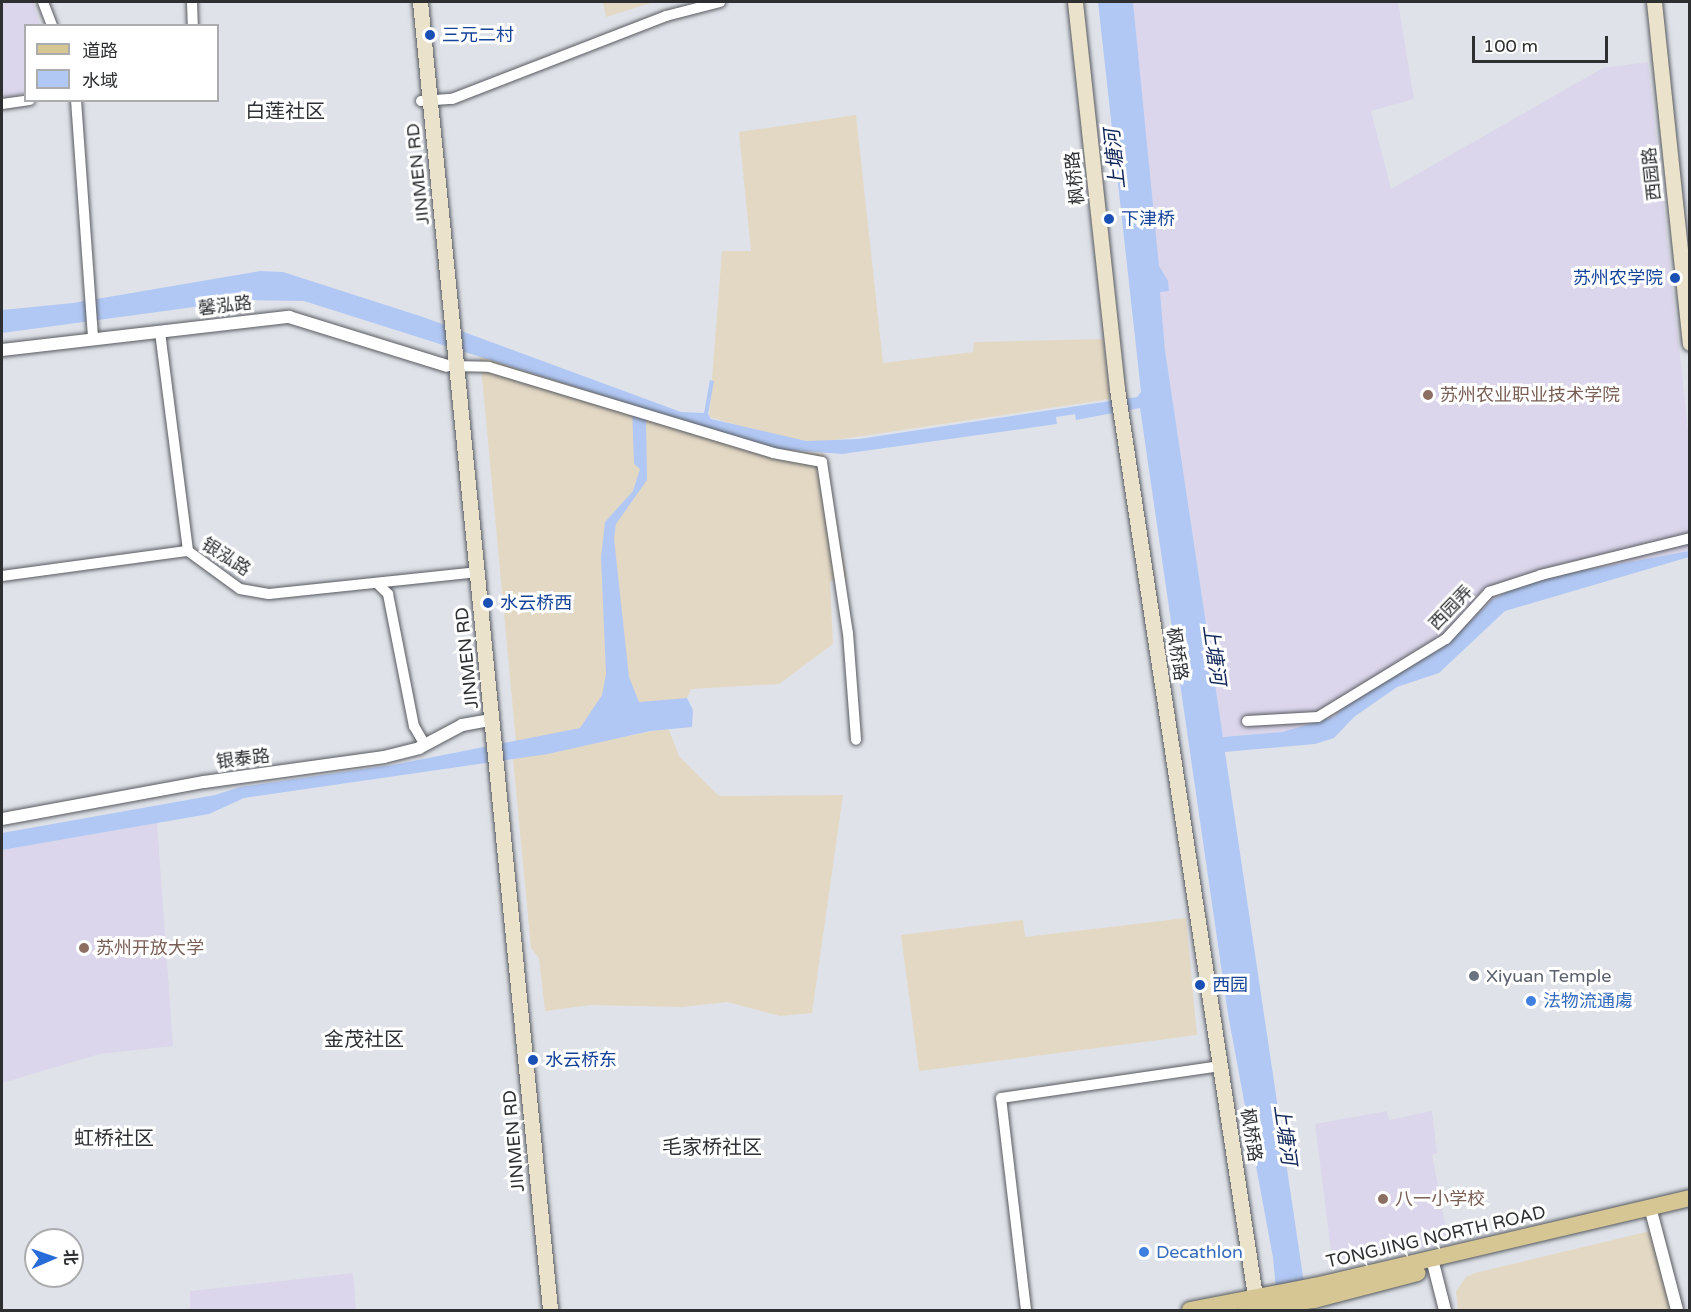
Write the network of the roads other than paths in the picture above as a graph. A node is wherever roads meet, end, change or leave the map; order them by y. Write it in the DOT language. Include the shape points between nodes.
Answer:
graph roads {
  1 [pos="43,2"];
  2 [pos="192,2"];
  3 [pos="411,2"];
  4 [pos="420,2"];
  5 [pos="720,2"];
  6 [pos="1075,2"];
  7 [pos="1654,2"];
  8 [pos="51,24"];
  9 [pos="193,24"];
  10 [pos="24,101"];
  11 [pos="426,101"];
  12 [pos="76,102"];
  13 [pos="2,104"];
  14 [pos="1684,246"];
  15 [pos="160,332"];
  16 [pos="92,333"];
  17 [pos="1689,343"];
  18 [pos="2,350"];
  19 [pos="451,366"];
  20 [pos="1689,538"];
  21 [pos="188,551"];
  22 [pos="469,573"];
  23 [pos="2,576"];
  24 [pos="377,583"];
  25 [pos="484,721"];
  26 [pos="1247,721"];
  27 [pos="856,740"];
  28 [pos="491,741"];
  29 [pos="425,745"];
  30 [pos="494,765"];
  31 [pos="2,819"];
  32 [pos="1221,1066"];
  33 [pos="1689,1198"];
  34 [pos="1689,1209"];
  35 [pos="1652,1212"];
  36 [pos="1433,1264"];
  37 [pos="1254,1307"];
  38 [pos="541,1311"];
  39 [pos="550,1311"];
  40 [pos="1026,1311"];
  41 [pos="1190,1311"];
  42 [pos="1445,1311"];
  43 [pos="1677,1311"];
  1 -- 8 [label="street"];
  2 -- 9 [label="street"];
  3 -- 11 [label="main road, JINMEN RD"];
  4 -- 11 [label="main road, JINMEN RD"];
  5 -- 11 [label="street" via="666,16 452,99"];
  6 -- 32 [label="main road, 枫桥路" via="1117,389"];
  7 -- 14 [label="main road, 西园路"];
  10 -- 13 [label="street"];
  11 -- 19 [label="main road, JINMEN RD"];
  12 -- 16 [label="street"];
  14 -- 17 [label="main road, 西园路"];
  15 -- 16 [label="street, 馨泓路"];
  15 -- 19 [label="street, 馨泓路" via="289,317"];
  15 -- 21 [label="street"];
  16 -- 18 [label="street, 馨泓路"];
  19 -- 22 [label="main road, JINMEN RD"];
  19 -- 27 [label="street" via="489,367 773,453 822,462 848,633"];
  19 -- 28 [label="main road, JINMEN RD"];
  20 -- 26 [label="street, 西园弄" via="1541,574 1489,592 1446,639 1318,717"];
  21 -- 23 [label="street, 银泓路"];
  21 -- 24 [label="street, 银泓路" via="240,589 268,594"];
  22 -- 24 [label="street, 银泓路"];
  22 -- 25 [label="main road, JINMEN RD"];
  24 -- 29 [label="street" via="388,594 414,726"];
  25 -- 28 [label="main road, JINMEN RD"];
  25 -- 29 [label="street, 银泰路" via="462,725"];
  28 -- 30 [label="main road, JINMEN RD"];
  29 -- 31 [label="street, 银泰路" via="368,760 204,782"];
  30 -- 38 [label="main road, JINMEN RD"];
  30 -- 39 [label="main road, JINMEN RD"];
  32 -- 37 [label="main road, 枫桥路"];
  32 -- 40 [label="street" via="1001,1098"];
  33 -- 35 [label="main road, TONGJING NORTH ROAD"];
  34 -- 35 [label="main road, TONGJING NORTH ROAD"];
  35 -- 36 [label="main road, TONGJING NORTH ROAD"];
  35 -- 43 [label="street"];
  36 -- 37 [label="main road, TONGJING NORTH ROAD"];
  36 -- 42 [label="street"];
  37 -- 41 [label="main road, TONGJING NORTH ROAD"];
}
